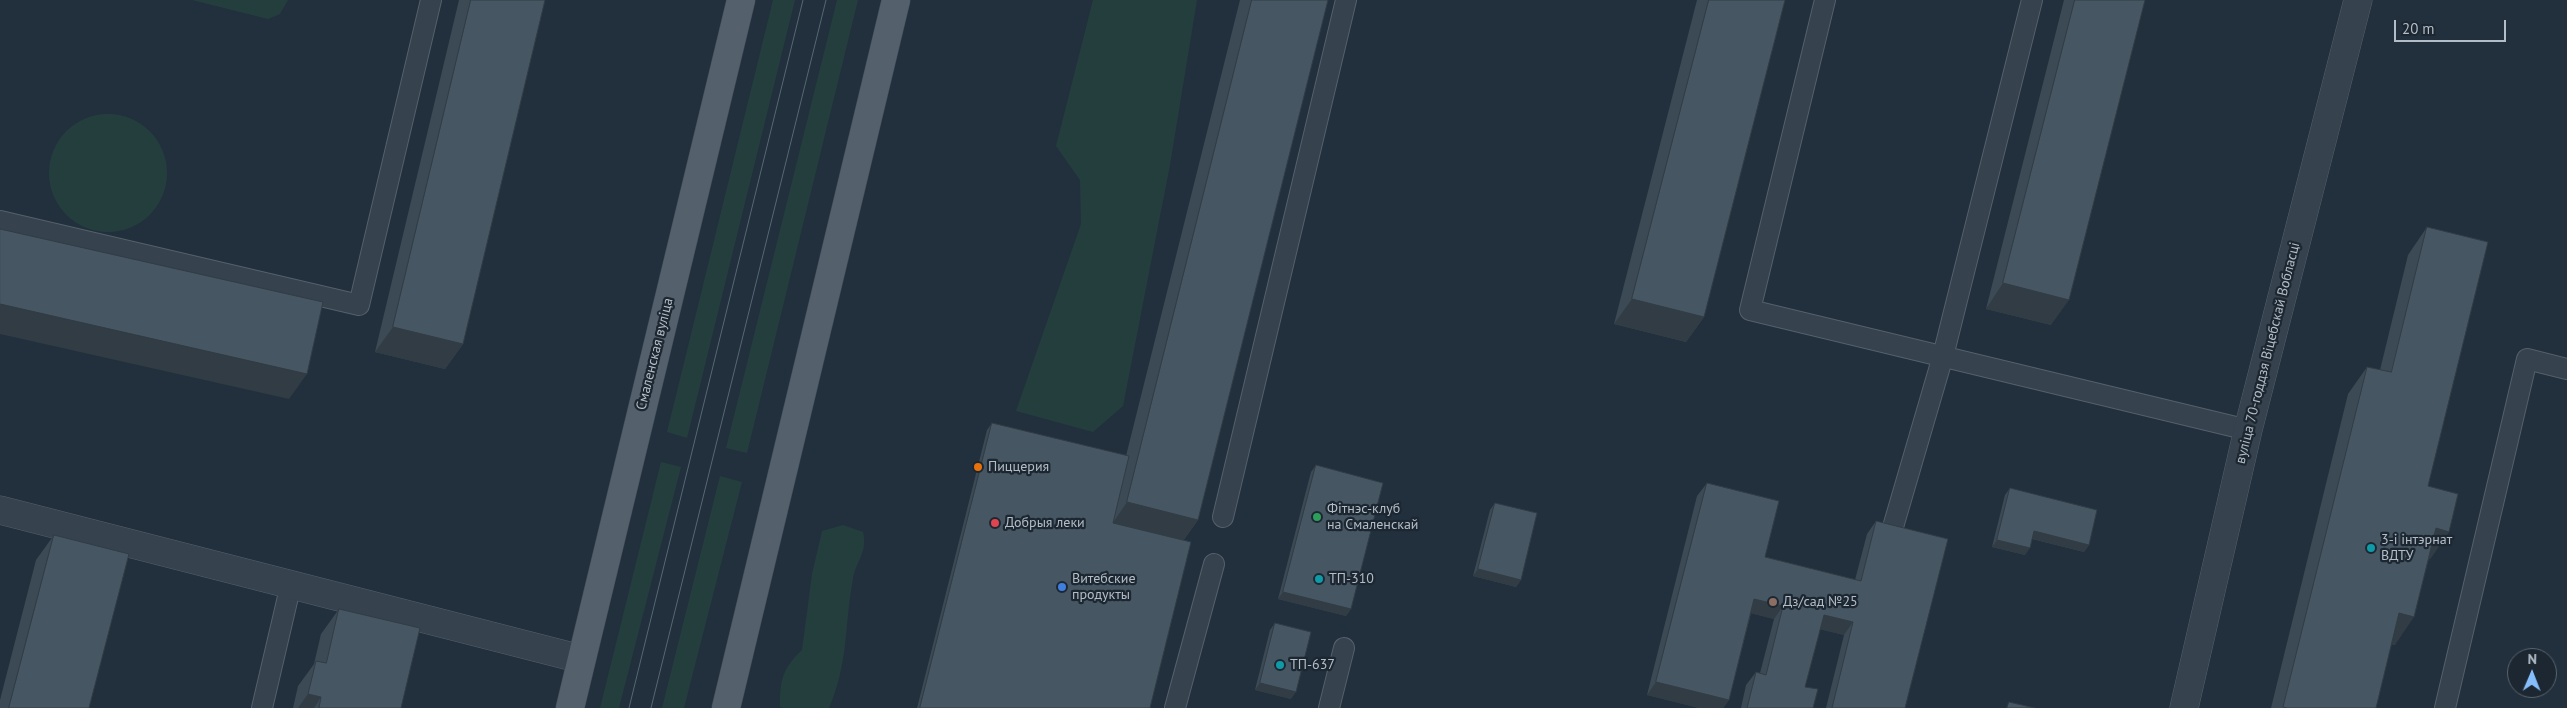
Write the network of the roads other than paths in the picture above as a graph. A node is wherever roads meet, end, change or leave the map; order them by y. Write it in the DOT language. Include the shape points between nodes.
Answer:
graph roads {
  1 [pos="431,0"];
  2 [pos="741,0"];
  3 [pos="896,0"];
  4 [pos="1346,0"];
  5 [pos="1825,0"];
  6 [pos="2032,0"];
  7 [pos="2358,0"];
  8 [pos="0,221"];
  9 [pos="1943,356"];
  10 [pos="2567,369"];
  11 [pos="2248,430"];
  12 [pos="0,510"];
  13 [pos="1224,518"];
  14 [pos="1893,527"];
  15 [pos="1214,564"];
  16 [pos="291,584"];
  17 [pos="1344,648"];
  18 [pos="581,659"];
  19 [pos="262,708"];
  20 [pos="570,708"];
  21 [pos="726,708"];
  22 [pos="1175,708"];
  23 [pos="1329,708"];
  24 [pos="2184,708"];
  25 [pos="2445,708"];
  1 -- 8 [label="lane" via="359,305"];
  2 -- 18 [label="main road, Смаленская вуліца"];
  3 -- 21 [label="main road"];
  4 -- 13 [label="lane"];
  5 -- 9 [label="lane" via="1750,310"];
  6 -- 9 [label="lane"];
  7 -- 11 [label="street, вуліца 70-годдзя Віцебскай Вобласці"];
  9 -- 11 [label="lane"];
  9 -- 14 [label="lane"];
  10 -- 25 [label="lane" via="2527,359"];
  11 -- 24 [label="street, вуліца 70-годдзя Віцебскай Вобласці"];
  12 -- 16 [label="street"];
  15 -- 22 [label="lane"];
  16 -- 18 [label="street"];
  16 -- 19 [label="lane"];
  17 -- 23 [label="lane"];
  18 -- 20 [label="main road, Смаленская вуліца"];
}
